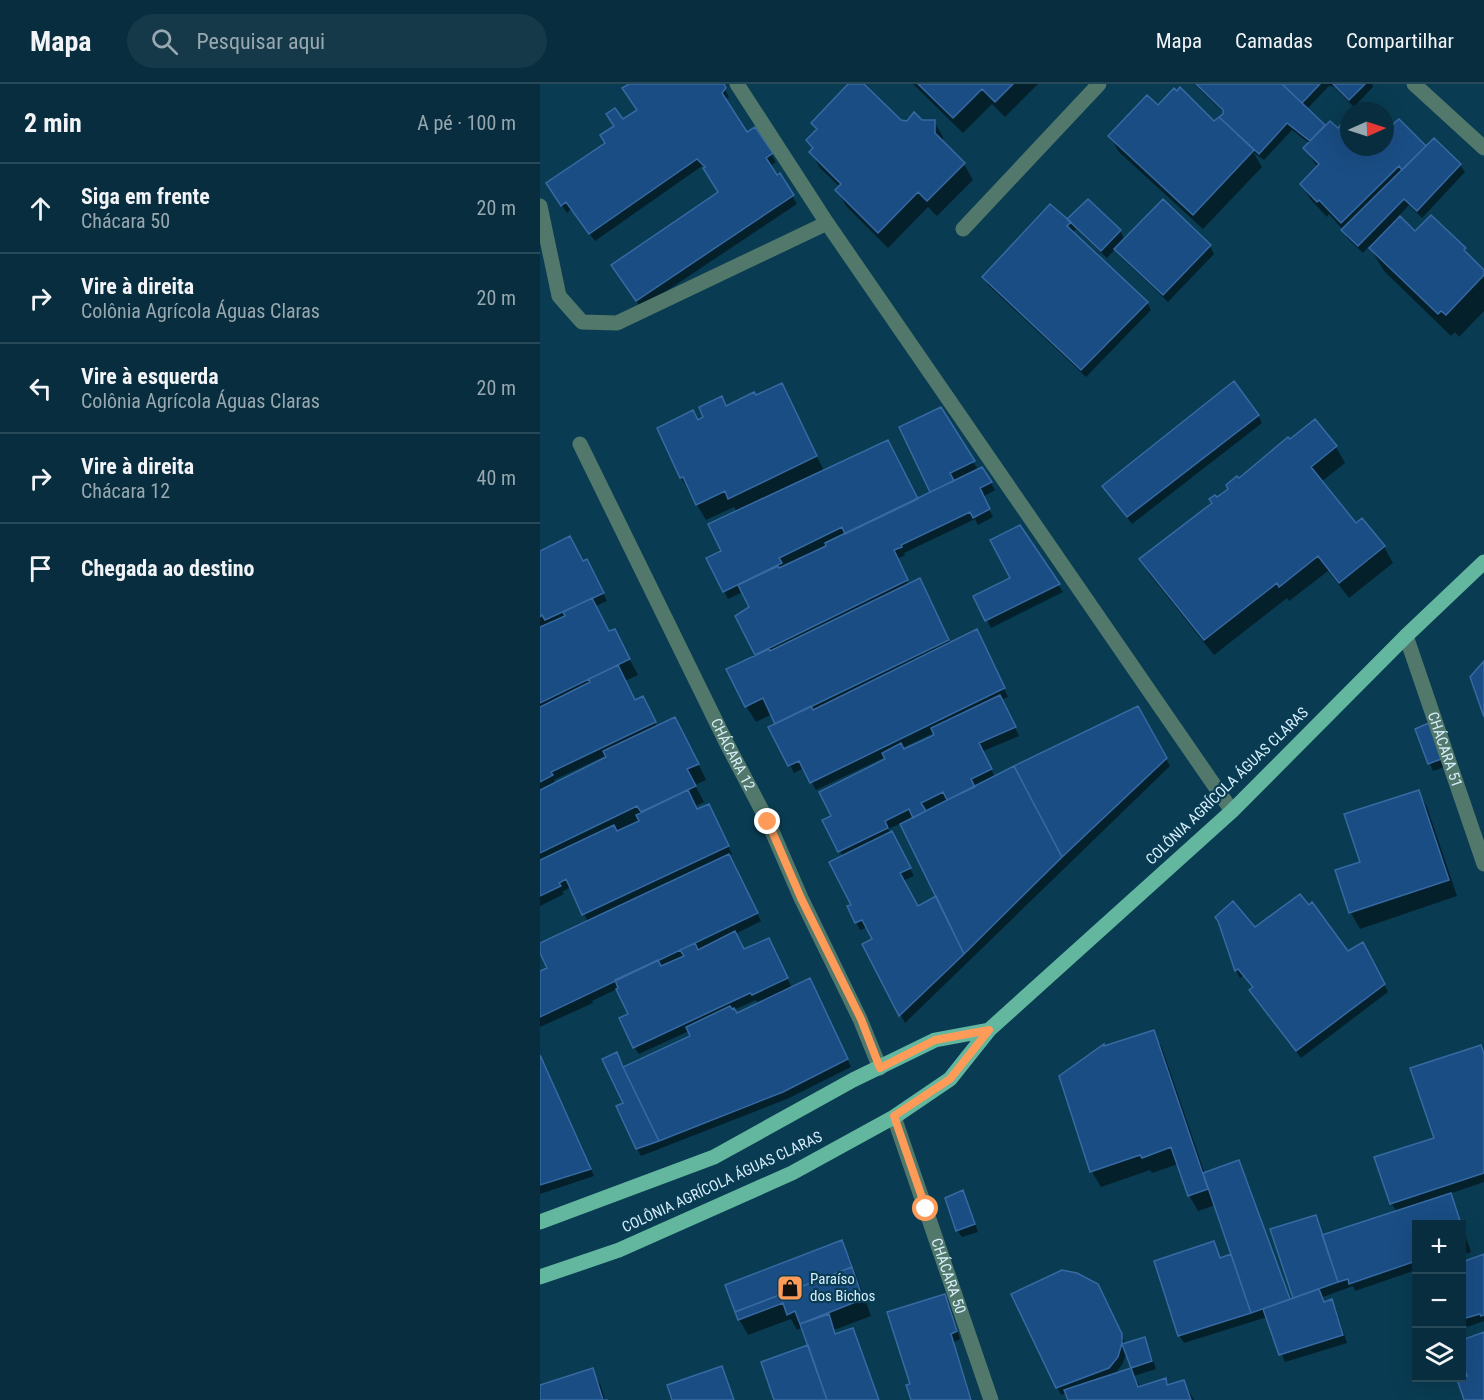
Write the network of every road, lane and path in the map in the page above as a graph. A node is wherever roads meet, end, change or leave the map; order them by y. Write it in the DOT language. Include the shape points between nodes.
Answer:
graph roads {
  1 [pos="737,84"];
  2 [pos="1099,84"];
  3 [pos="1414,84"];
  4 [pos="1484,148"];
  5 [pos="540,206"];
  6 [pos="827,223"];
  7 [pos="963,230"];
  8 [pos="580,444"];
  9 [pos="1484,562"];
  10 [pos="1406,636"];
  11 [pos="1232,811"];
  12 [pos="1484,864"];
  13 [pos="989,1030"];
  14 [pos="880,1068"];
  15 [pos="894,1116"];
  16 [pos="540,1222"];
  17 [pos="540,1277"];
  18 [pos="991,1400"];
  1 -- 6 [label="street"];
  2 -- 7 [label="street"];
  3 -- 4 [label="street"];
  5 -- 6 [label="street" via="559,296 582,322 617,323"];
  6 -- 11 [label="street"];
  8 -- 14 [label="street, CHÁCARA 12" via="768,822 861,1019"];
  9 -- 10 [label="main road, COLÔNIA AGRÍCOLA ÁGUAS CLARAS"];
  10 -- 11 [label="main road, COLÔNIA AGRÍCOLA ÁGUAS CLARAS"];
  10 -- 12 [label="street, CHÁCARA 51"];
  11 -- 13 [label="main road, COLÔNIA AGRÍCOLA ÁGUAS CLARAS"];
  13 -- 14 [label="main road, COLÔNIA AGRÍCOLA ÁGUAS CLARAS" via="935,1040"];
  13 -- 15 [label="main road, COLÔNIA AGRÍCOLA ÁGUAS CLARAS" via="950,1079"];
  14 -- 16 [label="main road, COLÔNIA AGRÍCOLA ÁGUAS CLARAS" via="714,1157"];
  15 -- 17 [label="main road, COLÔNIA AGRÍCOLA ÁGUAS CLARAS" via="792,1173 732,1201 619,1250"];
  15 -- 18 [label="street, CHÁCARA 50"];
}
